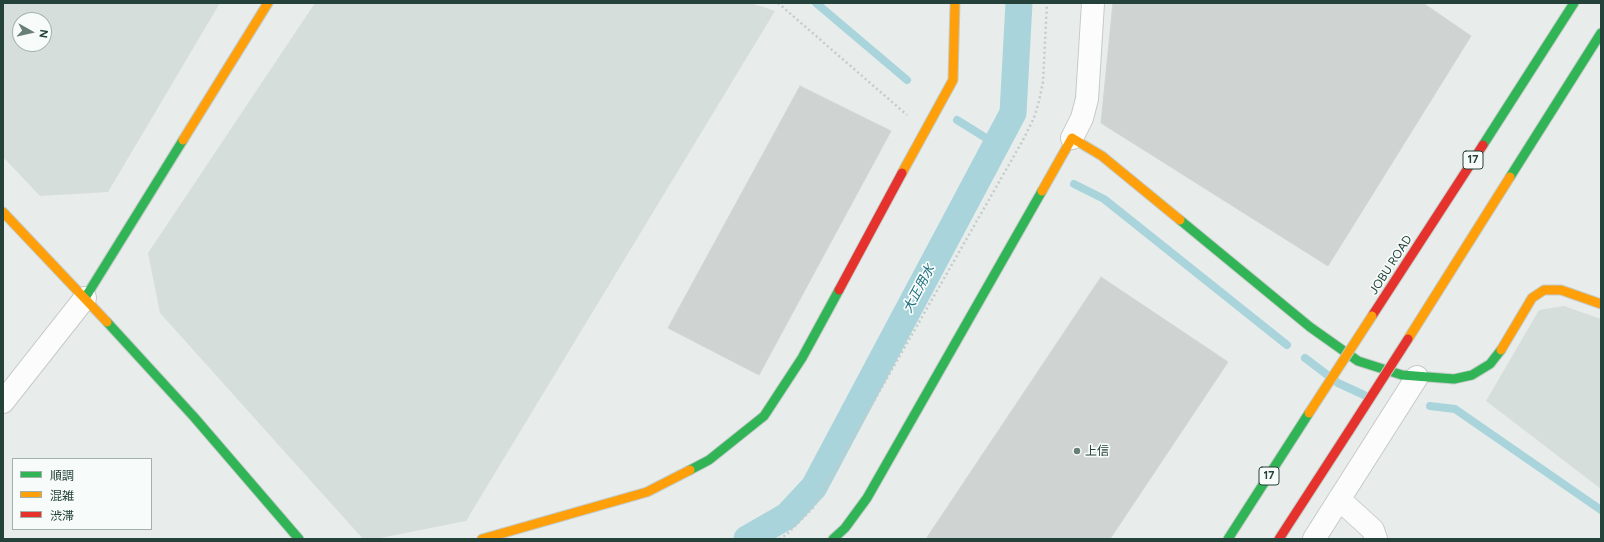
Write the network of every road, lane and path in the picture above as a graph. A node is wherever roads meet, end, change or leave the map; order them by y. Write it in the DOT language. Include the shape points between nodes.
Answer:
graph roads {
  1 [pos="268,3"];
  2 [pos="778,3"];
  3 [pos="955,3"];
  4 [pos="1047,3"];
  5 [pos="1092,3"];
  6 [pos="1574,3"];
  7 [pos="1601,33"];
  8 [pos="925,131"];
  9 [pos="1072,138"];
  10 [pos="3,212"];
  11 [pos="85,298"];
  12 [pos="1601,304"];
  13 [pos="1417,377"];
  14 [pos="3,402"];
  15 [pos="1339,499"];
  16 [pos="299,539"];
  17 [pos="482,539"];
  18 [pos="779,539"];
  19 [pos="833,539"];
  20 [pos="1228,539"];
  21 [pos="1279,539"];
  22 [pos="1314,539"];
  23 [pos="1376,539"];
  1 -- 11 [label="main road"];
  2 -- 8 [label="path"];
  3 -- 8 [label="main road" via="953,80"];
  4 -- 18 [label="path" via="1043,82 1034,118 813,508"];
  5 -- 9 [label="street" via="1087,99 1082,118"];
  6 -- 20 [label="main road, JOBU ROAD / 17, bridge"];
  7 -- 21 [label="main road, bridge"];
  8 -- 17 [label="main road" via="802,358 764,416 709,460 647,492"];
  9 -- 13 [label="main road" via="1102,156 1310,327 1358,361"];
  9 -- 19 [label="main road" via="867,498 845,528"];
  10 -- 11 [label="main road"];
  11 -- 14 [label="street"];
  11 -- 16 [label="main road" via="194,417"];
  12 -- 13 [label="main road" via="1561,290 1544,290 1532,298 1506,345 1490,364 1472,375 1454,379"];
  13 -- 15 [label="street"];
  15 -- 22 [label="street"];
  15 -- 23 [label="street" via="1373,530"];
}
